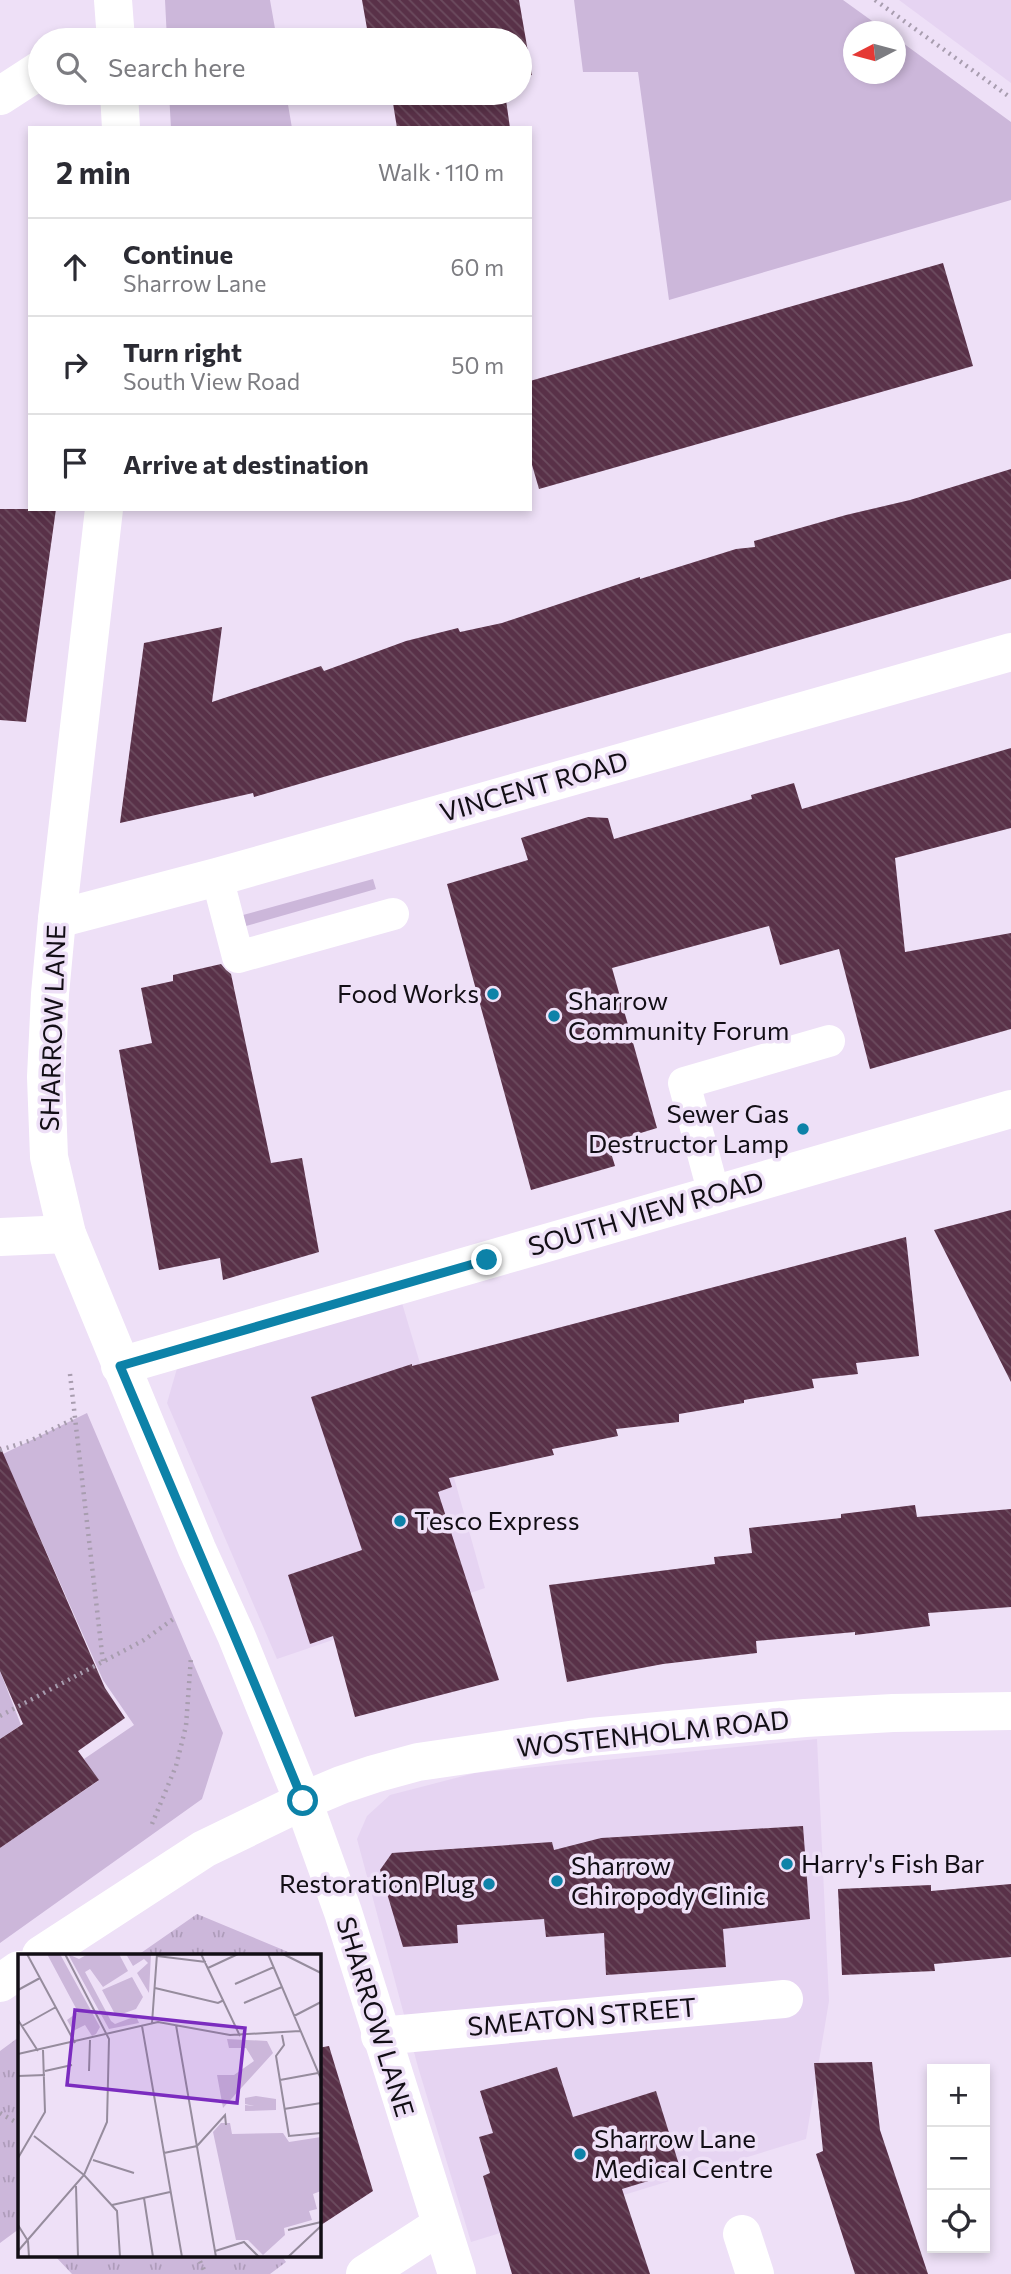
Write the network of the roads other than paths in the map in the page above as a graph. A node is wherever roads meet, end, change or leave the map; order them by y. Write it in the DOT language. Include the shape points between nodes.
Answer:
graph roads {
  1 [pos="113,0"];
  2 [pos="115,28"];
  3 [pos="28,78"];
  4 [pos="0,96"];
  5 [pos="120,105"];
  6 [pos="121,126"];
  7 [pos="104,511"];
  8 [pos="1011,652"];
  9 [pos="217,877"];
  10 [pos="393,914"];
  11 [pos="57,919"];
  12 [pos="829,1041"];
  13 [pos="1011,1109"];
  14 [pos="714,1194"];
  15 [pos="66,1234"];
  16 [pos="0,1237"];
  17 [pos="120,1366"];
  18 [pos="1011,1711"];
  19 [pos="303,1801"];
  20 [pos="43,1954"];
  21 [pos="18,1971"];
  22 [pos="0,1983"];
  23 [pos="784,1999"];
  24 [pos="380,2036"];
  25 [pos="441,2225"];
  26 [pos="742,2234"];
  27 [pos="365,2274"];
  28 [pos="457,2274"];
  29 [pos="755,2274"];
  1 -- 2 [label="street"];
  3 -- 4 [label="street"];
  5 -- 6 [label="street"];
  7 -- 11 [label="street, SHARROW LANE"];
  8 -- 9 [label="street, VINCENT ROAD"];
  9 -- 10 [label="lane" via="238,957"];
  9 -- 11 [label="street, VINCENT ROAD"];
  11 -- 15 [label="street, SHARROW LANE" via="47,1117 49,1157"];
  12 -- 14 [label="lane" via="684,1083"];
  13 -- 14 [label="street, SOUTH VIEW ROAD"];
  14 -- 17 [label="street, SOUTH VIEW ROAD"];
  15 -- 16 [label="street"];
  15 -- 17 [label="street, SHARROW LANE"];
  17 -- 19 [label="street, SHARROW LANE" via="203,1593 236,1635"];
  18 -- 19 [label="street, WOSTENHOLM ROAD" via="805,1718 590,1737 418,1762"];
  19 -- 20 [label="street, WOSTENHOLM ROAD" via="204,1849"];
  19 -- 24 [label="street, SHARROW LANE"];
  21 -- 22 [label="street"];
  23 -- 24 [label="street, SMEATON STREET"];
  24 -- 25 [label="street, SHARROW LANE"];
  25 -- 27 [label="street"];
  25 -- 28 [label="street, SHARROW LANE"];
  26 -- 29 [label="street"];
}
